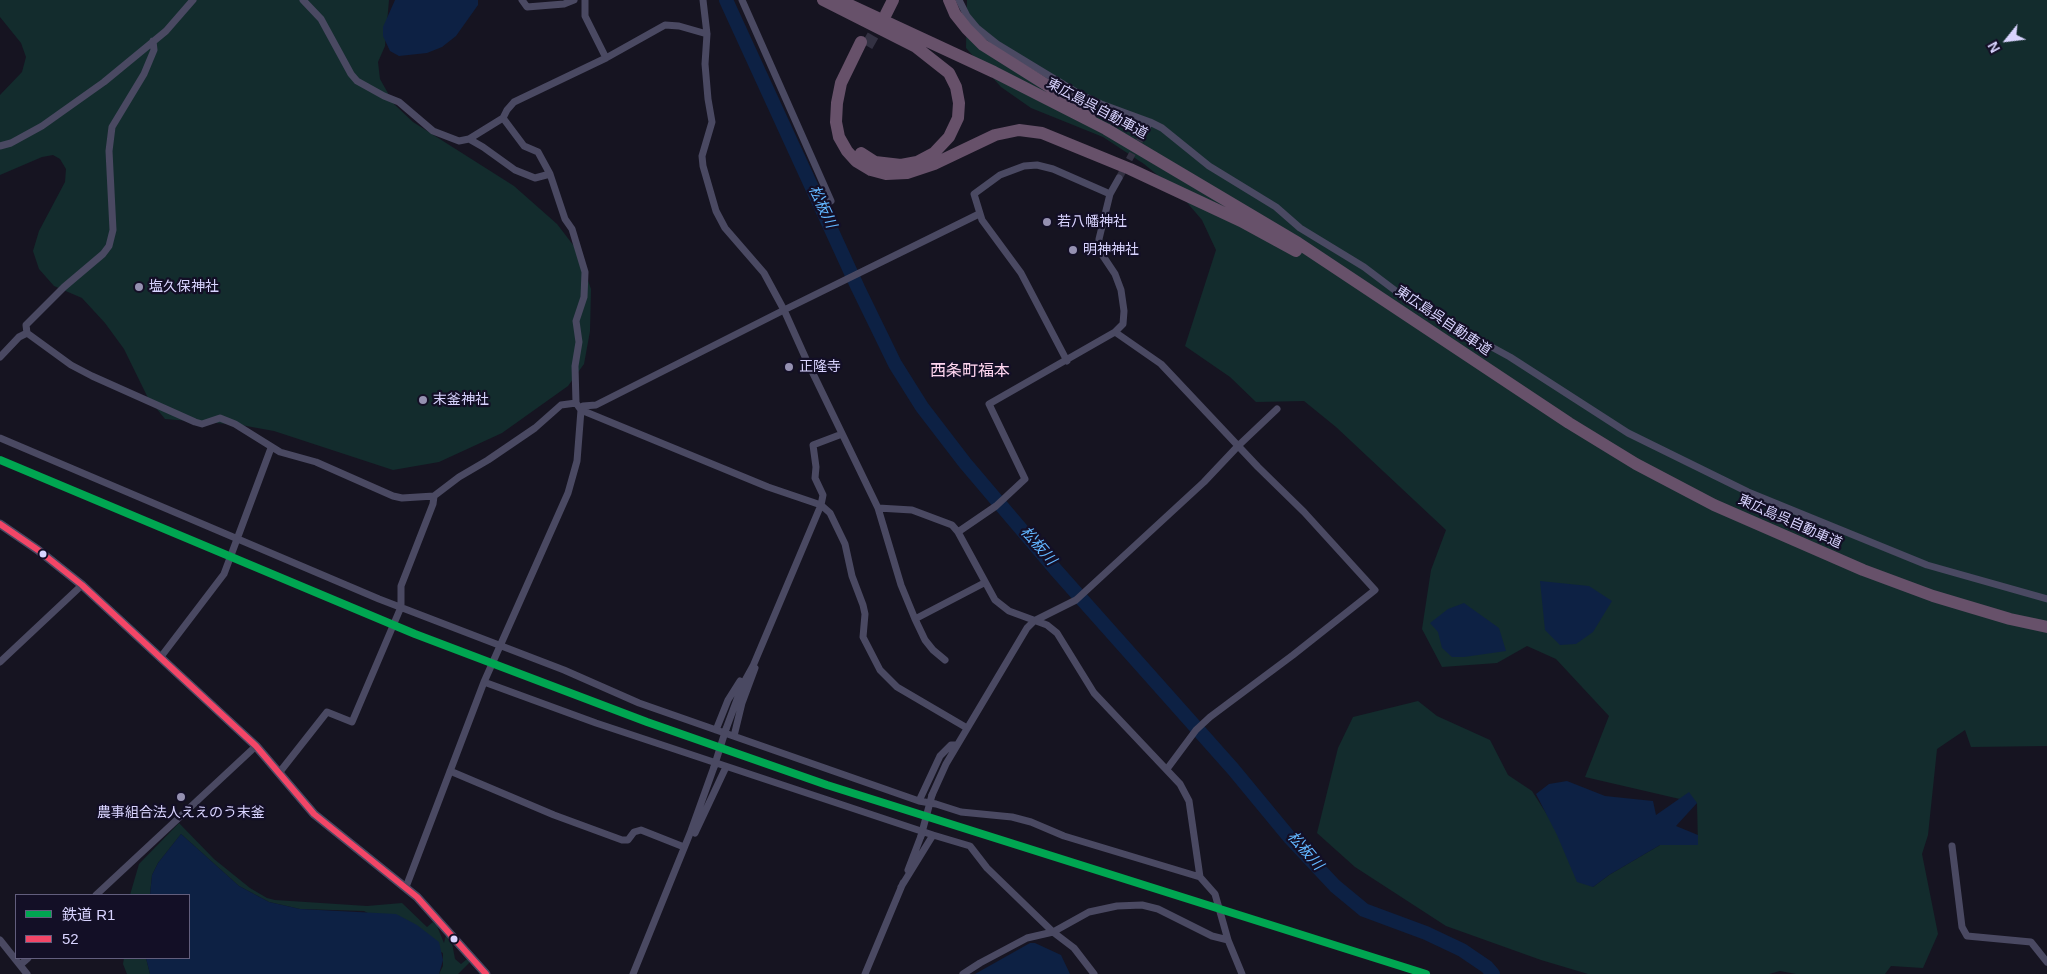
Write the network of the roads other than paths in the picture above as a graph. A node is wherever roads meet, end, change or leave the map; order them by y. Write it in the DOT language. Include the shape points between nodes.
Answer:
graph roads {
  1 [pos="192,0"];
  2 [pos="304,0"];
  3 [pos="522,0"];
  4 [pos="574,0"];
  5 [pos="585,0"];
  6 [pos="703,0"];
  7 [pos="742,0"];
  8 [pos="823,0"];
  9 [pos="839,0"];
  10 [pos="884,0"];
  11 [pos="893,0"];
  12 [pos="949,0"];
  13 [pos="959,0"];
  14 [pos="707,34"];
  15 [pos="153,41"];
  16 [pos="606,58"];
  17 [pos="503,118"];
  18 [pos="1150,122"];
  19 [pos="1142,136"];
  20 [pos="469,139"];
  21 [pos="0,146"];
  22 [pos="1169,165"];
  23 [pos="550,174"];
  24 [pos="1119,178"];
  25 [pos="1110,194"];
  26 [pos="831,201"];
  27 [pos="979,214"];
  28 [pos="1383,298"];
  29 [pos="784,310"];
  30 [pos="1115,332"];
  31 [pos="28,333"];
  32 [pos="0,357"];
  33 [pos="1067,361"];
  34 [pos="576,402"];
  35 [pos="1277,409"];
  36 [pos="580,410"];
  37 [pos="842,434"];
  38 [pos="0,438"];
  39 [pos="1238,446"];
  40 [pos="272,448"];
  41 [pos="434,496"];
  42 [pos="821,505"];
  43 [pos="878,508"];
  44 [pos="0,524"];
  45 [pos="958,532"];
  46 [pos="237,541"];
  47 [pos="984,583"];
  48 [pos="82,585"];
  49 [pos="2047,599"];
  50 [pos="400,608"];
  51 [pos="1048,615"];
  52 [pos="915,619"];
  53 [pos="1034,621"];
  54 [pos="1047,625"];
  55 [pos="2047,627"];
  56 [pos="499,649"];
  57 [pos="160,658"];
  58 [pos="945,660"];
  59 [pos="0,662"];
  60 [pos="753,666"];
  61 [pos="485,682"];
  62 [pos="967,728"];
  63 [pos="716,730"];
  64 [pos="734,736"];
  65 [pos="956,745"];
  66 [pos="256,746"];
  67 [pos="726,766"];
  68 [pos="1166,769"];
  69 [pos="450,771"];
  70 [pos="279,773"];
  71 [pos="919,801"];
  72 [pos="692,831"];
  73 [pos="933,835"];
  74 [pos="1952,846"];
  75 [pos="684,847"];
  76 [pos="1200,877"];
  77 [pos="406,887"];
  78 [pos="901,887"];
  79 [pos="97,894"];
  80 [pos="1053,932"];
  81 [pos="0,940"];
  82 [pos="1228,940"];
  83 [pos="15,959"];
  84 [pos="15,959"];
  85 [pos="27,959"];
  86 [pos="2047,962"];
  87 [pos="20,965"];
  88 [pos="27,974"];
  89 [pos="486,974"];
  90 [pos="633,974"];
  91 [pos="865,974"];
  92 [pos="963,974"];
  93 [pos="1094,974"];
  94 [pos="1242,974"];
  1 -- 15 [label="street" via="166,31"];
  2 -- 20 [label="street" via="321,19 357,81 399,102 433,131 459,141"];
  3 -- 4 [label="street" via="527,7"];
  5 -- 16 [label="street" via="585,16"];
  6 -- 14 [label="street"];
  7 -- 26 [label="street"];
  8 -- 28 [label="highway" via="916,47 948,73 956,87 958,118 949,137 934,153 917,162 901,165 887,165 866,158 850,140 843,123 844,102 864,44 841,83 836,122 839,137 847,151 871,170 886,174 907,173 995,135 1018,130 1042,133 1130,169 1241,221"];
  9 -- 22 [label="highway, 東広島呉自動車道" via="994,72"];
  10 -- 11 [label="highway" via="882,13"];
  12 -- 22 [label="highway" via="967,30 983,45"];
  13 -- 18 [label="street" via="977,28 997,44 1081,95"];
  14 -- 16 [label="street" via="665,25"];
  14 -- 29 [label="street" via="705,64 712,122 702,156 707,183 725,228 764,273"];
  15 -- 21 [label="street" via="104,82 42,126"];
  15 -- 31 [label="street" via="154,50 144,74 112,127 109,151 113,230 109,246 26,325"];
  16 -- 17 [label="street" via="514,102"];
  17 -- 20 [label="street"];
  17 -- 23 [label="street" via="524,146 538,152"];
  18 -- 19 [label="street"];
  18 -- 49 [label="street" via="1209,166 1276,207 1300,228 1364,267 1413,304 1510,357 1628,433 1748,492 1927,565"];
  20 -- 23 [label="street" via="522,173 535,178"];
  22 -- 28 [label="highway, 東広島呉自動車道"];
  23 -- 34 [label="street" via="586,272 584,297 576,320 579,342 575,366"];
  24 -- 25 [label="street"];
  25 -- 27 [label="street" via="1053,169 1024,166 1000,175 974,194"];
  25 -- 30 [label="street" via="1099,250 1121,290 1123,324"];
  27 -- 29 [label="street"];
  27 -- 33 [label="street" via="1021,273"];
  28 -- 55 [label="highway, 東広島呉自動車道" via="1569,424 1714,505 1933,596"];
  29 -- 36 [label="street" via="596,405 583,406"];
  29 -- 37 [label="street"];
  30 -- 33 [label="street"];
  30 -- 39 [label="street" via="1161,364"];
  31 -- 32 [label="street" via="19,337"];
  31 -- 40 [label="street" via="71,365 92,376 195,422 202,424 220,418"];
  33 -- 45 [label="street" via="990,404 1025,479 996,506"];
  34 -- 36 [label="street"];
  34 -- 41 [label="street" via="561,405 535,428"];
  35 -- 39 [label="street"];
  36 -- 42 [label="street" via="768,487"];
  36 -- 56 [label="street" via="577,461 568,493"];
  37 -- 42 [label="street" via="813,445 815,478 823,495"];
  37 -- 43 [label="street"];
  38 -- 46 [label="street"];
  39 -- 51 [label="street" via="1204,482 1076,600"];
  39 -- 68 [label="street" via="1304,512 1374,590 1210,717"];
  40 -- 41 [label="street" via="325,466 393,496"];
  40 -- 46 [label="street"];
  41 -- 50 [label="street" via="401,586"];
  42 -- 60 [label="street"];
  42 -- 62 [label="street" via="830,513 845,544 865,614 864,637 880,670 897,687"];
  43 -- 45 [label="street" via="912,510 952,525"];
  43 -- 52 [label="street"];
  44 -- 48 [label="street"];
  45 -- 47 [label="street"];
  46 -- 50 [label="street"];
  46 -- 57 [label="street" via="224,574"];
  47 -- 52 [label="street"];
  47 -- 53 [label="street" via="994,600"];
  48 -- 57 [label="street"];
  48 -- 59 [label="street"];
  50 -- 56 [label="street"];
  50 -- 70 [label="street" via="352,722 327,712"];
  51 -- 53 [label="street"];
  51 -- 54 [label="street"];
  52 -- 58 [label="street" via="924,640"];
  53 -- 54 [label="street"];
  53 -- 62 [label="street"];
  54 -- 68 [label="street" via="1057,633 1094,693"];
  56 -- 61 [label="street"];
  56 -- 63 [label="street" via="564,670 639,703"];
  57 -- 66 [label="street"];
  60 -- 63 [label="street" via="728,700"];
  60 -- 64 [label="street" via="756,669 742,703"];
  60 -- 72 [label="street, bridge" via="726,729"];
  61 -- 67 [label="street"];
  61 -- 69 [label="street"];
  62 -- 65 [label="street"];
  63 -- 64 [label="street"];
  64 -- 71 [label="street"];
  65 -- 71 [label="street" via="951,745 940,756"];
  65 -- 78 [label="street, bridge" via="932,795 921,836"];
  66 -- 70 [label="street"];
  66 -- 79 [label="street"];
  67 -- 72 [label="street" via="695,833"];
  67 -- 73 [label="street"];
  68 -- 76 [label="street" via="1189,800"];
  69 -- 75 [label="street" via="622,840 628,840 640,830"];
  69 -- 77 [label="street"];
  70 -- 77 [label="street" via="314,814"];
  71 -- 76 [label="street" via="961,812 1031,822 1064,836"];
  72 -- 75 [label="street"];
  73 -- 78 [label="street"];
  73 -- 80 [label="street" via="970,846 987,868"];
  74 -- 86 [label="street" via="1962,927 1967,936 2030,942"];
  75 -- 90 [label="street"];
  76 -- 82 [label="street" via="1215,894"];
  77 -- 89 [label="street"];
  78 -- 91 [label="street"];
  80 -- 82 [label="street" via="1089,912 1142,905"];
  80 -- 92 [label="street" via="1027,938"];
  80 -- 93 [label="street" via="1074,948"];
  81 -- 83 [label="street"];
  82 -- 94 [label="street"];
  84 -- 87 [label="street"];
  85 -- 87 [label="street"];
  87 -- 88 [label="street"];
}
